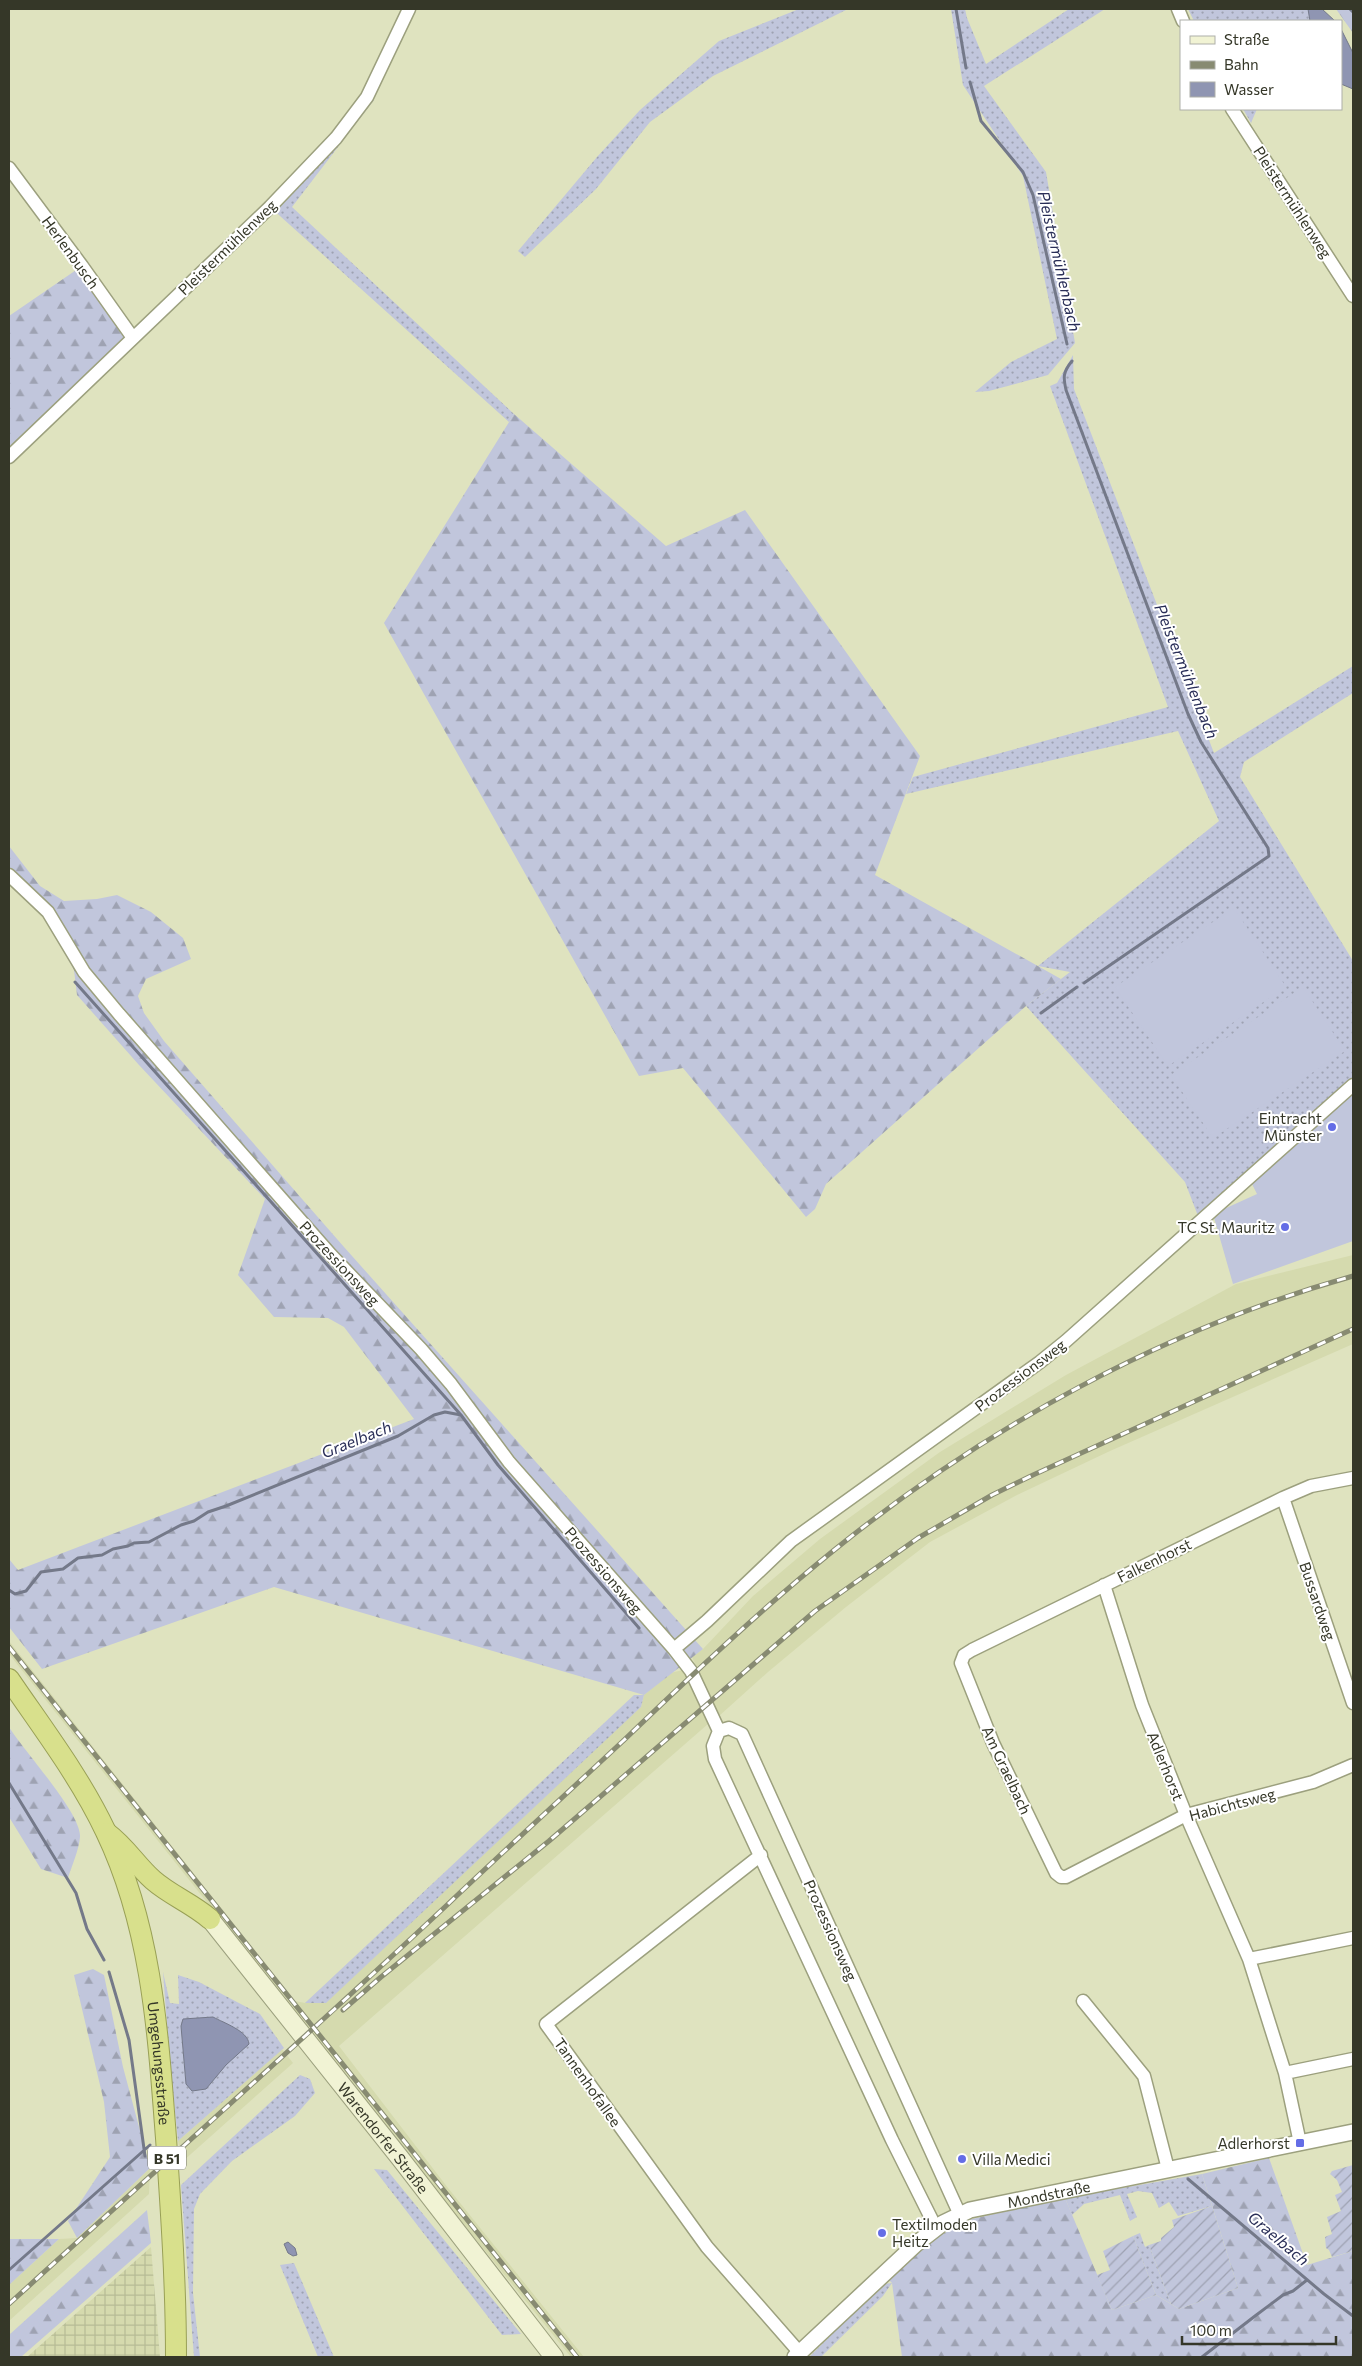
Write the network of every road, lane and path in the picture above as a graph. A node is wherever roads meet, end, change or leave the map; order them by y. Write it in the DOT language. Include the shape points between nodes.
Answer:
graph roads {
  1 [pos="409,9"];
  2 [pos="1233,110"];
  3 [pos="9,168"];
  4 [pos="1353,296"];
  5 [pos="133,338"];
  6 [pos="9,457"];
  7 [pos="9,875"];
  8 [pos="1353,1085"];
  9 [pos="1353,1478"];
  10 [pos="1283,1498"];
  11 [pos="1104,1584"];
  12 [pos="674,1649"];
  13 [pos="962,1658"];
  14 [pos="1349,1677"];
  15 [pos="9,1678"];
  16 [pos="1353,1703"];
  17 [pos="719,1731"];
  18 [pos="1353,1765"];
  19 [pos="1186,1815"];
  20 [pos="106,1832"];
  21 [pos="761,1855"];
  22 [pos="1061,1877"];
  23 [pos="210,1919"];
  24 [pos="1353,1938"];
  25 [pos="1249,1959"];
  26 [pos="1084,2001"];
  27 [pos="1353,2059"];
  28 [pos="1285,2072"];
  29 [pos="1353,2132"];
  30 [pos="1300,2143"];
  31 [pos="1168,2169"];
  32 [pos="960,2215"];
  33 [pos="936,2228"];
  34 [pos="176,2285"];
  35 [pos="798,2355"];
  36 [pos="176,2357"];
  37 [pos="190,2357"];
  38 [pos="554,2357"];
  1 -- 5 [label="street, Pleistermühlenweg" via="367,97 336,138"];
  2 -- 4 [label="street, Pleistermühlenweg"];
  3 -- 5 [label="street, Herlenbusch"];
  5 -- 6 [label="street, Pleistermühlenweg"];
  7 -- 12 [label="street, Prozessionsweg" via="48,912 84,972 119,1014 332,1255 433,1363 510,1462"];
  8 -- 12 [label="street, Prozessionsweg" via="1066,1341 791,1541 707,1622"];
  9 -- 10 [label="street, Falkenhorst" via="1311,1486"];
  10 -- 11 [label="street, Falkenhorst"];
  10 -- 14 [label="street, Bussardweg"];
  11 -- 13 [label="street, Falkenhorst" via="968,1652"];
  11 -- 19 [label="street, Adlerhorst" via="1142,1705"];
  12 -- 17 [label="street, Prozessionsweg" via="691,1671"];
  13 -- 22 [label="street, Am Graelbach" via="962,1669 993,1743 1056,1873"];
  14 -- 16 [label="street, Bussardweg"];
  15 -- 20 [label="highway, Umgehungsstraße / B 51" via="55,1743"];
  17 -- 21 [label="street" via="712,1746 715,1759"];
  17 -- 32 [label="street, Prozessionsweg" via="730,1728 742,1734"];
  18 -- 19 [label="street, Habichtsweg" via="1313,1782"];
  19 -- 22 [label="street, Habichtsweg"];
  19 -- 25 [label="street, Adlerhorst"];
  20 -- 23 [label="highway" via="123,1845 154,1880"];
  20 -- 34 [label="highway, Umgehungsstraße / B 51" via="146,1951 159,2047"];
  21 -- 33 [label="street"];
  21 -- 35 [label="street, Tannenhofallee" via="546,2024 707,2247"];
  23 -- 38 [label="main road, Warendorfer Straße"];
  24 -- 25 [label="street"];
  25 -- 28 [label="street, Adlerhorst"];
  26 -- 31 [label="street" via="1144,2076"];
  27 -- 28 [label="street"];
  28 -- 30 [label="street, Adlerhorst"];
  29 -- 30 [label="street, Mondstraße"];
  30 -- 31 [label="street, Mondstraße"];
  31 -- 32 [label="street, Mondstraße" via="984,2206"];
  32 -- 33 [label="street, Mondstraße"];
  33 -- 35 [label="street, Mondstraße" via="870,2285"];
  34 -- 36 [label="highway, Umgehungsstraße / B 51"];
  34 -- 37 [label="highway, Umgehungsstraße / B 51"];
}
